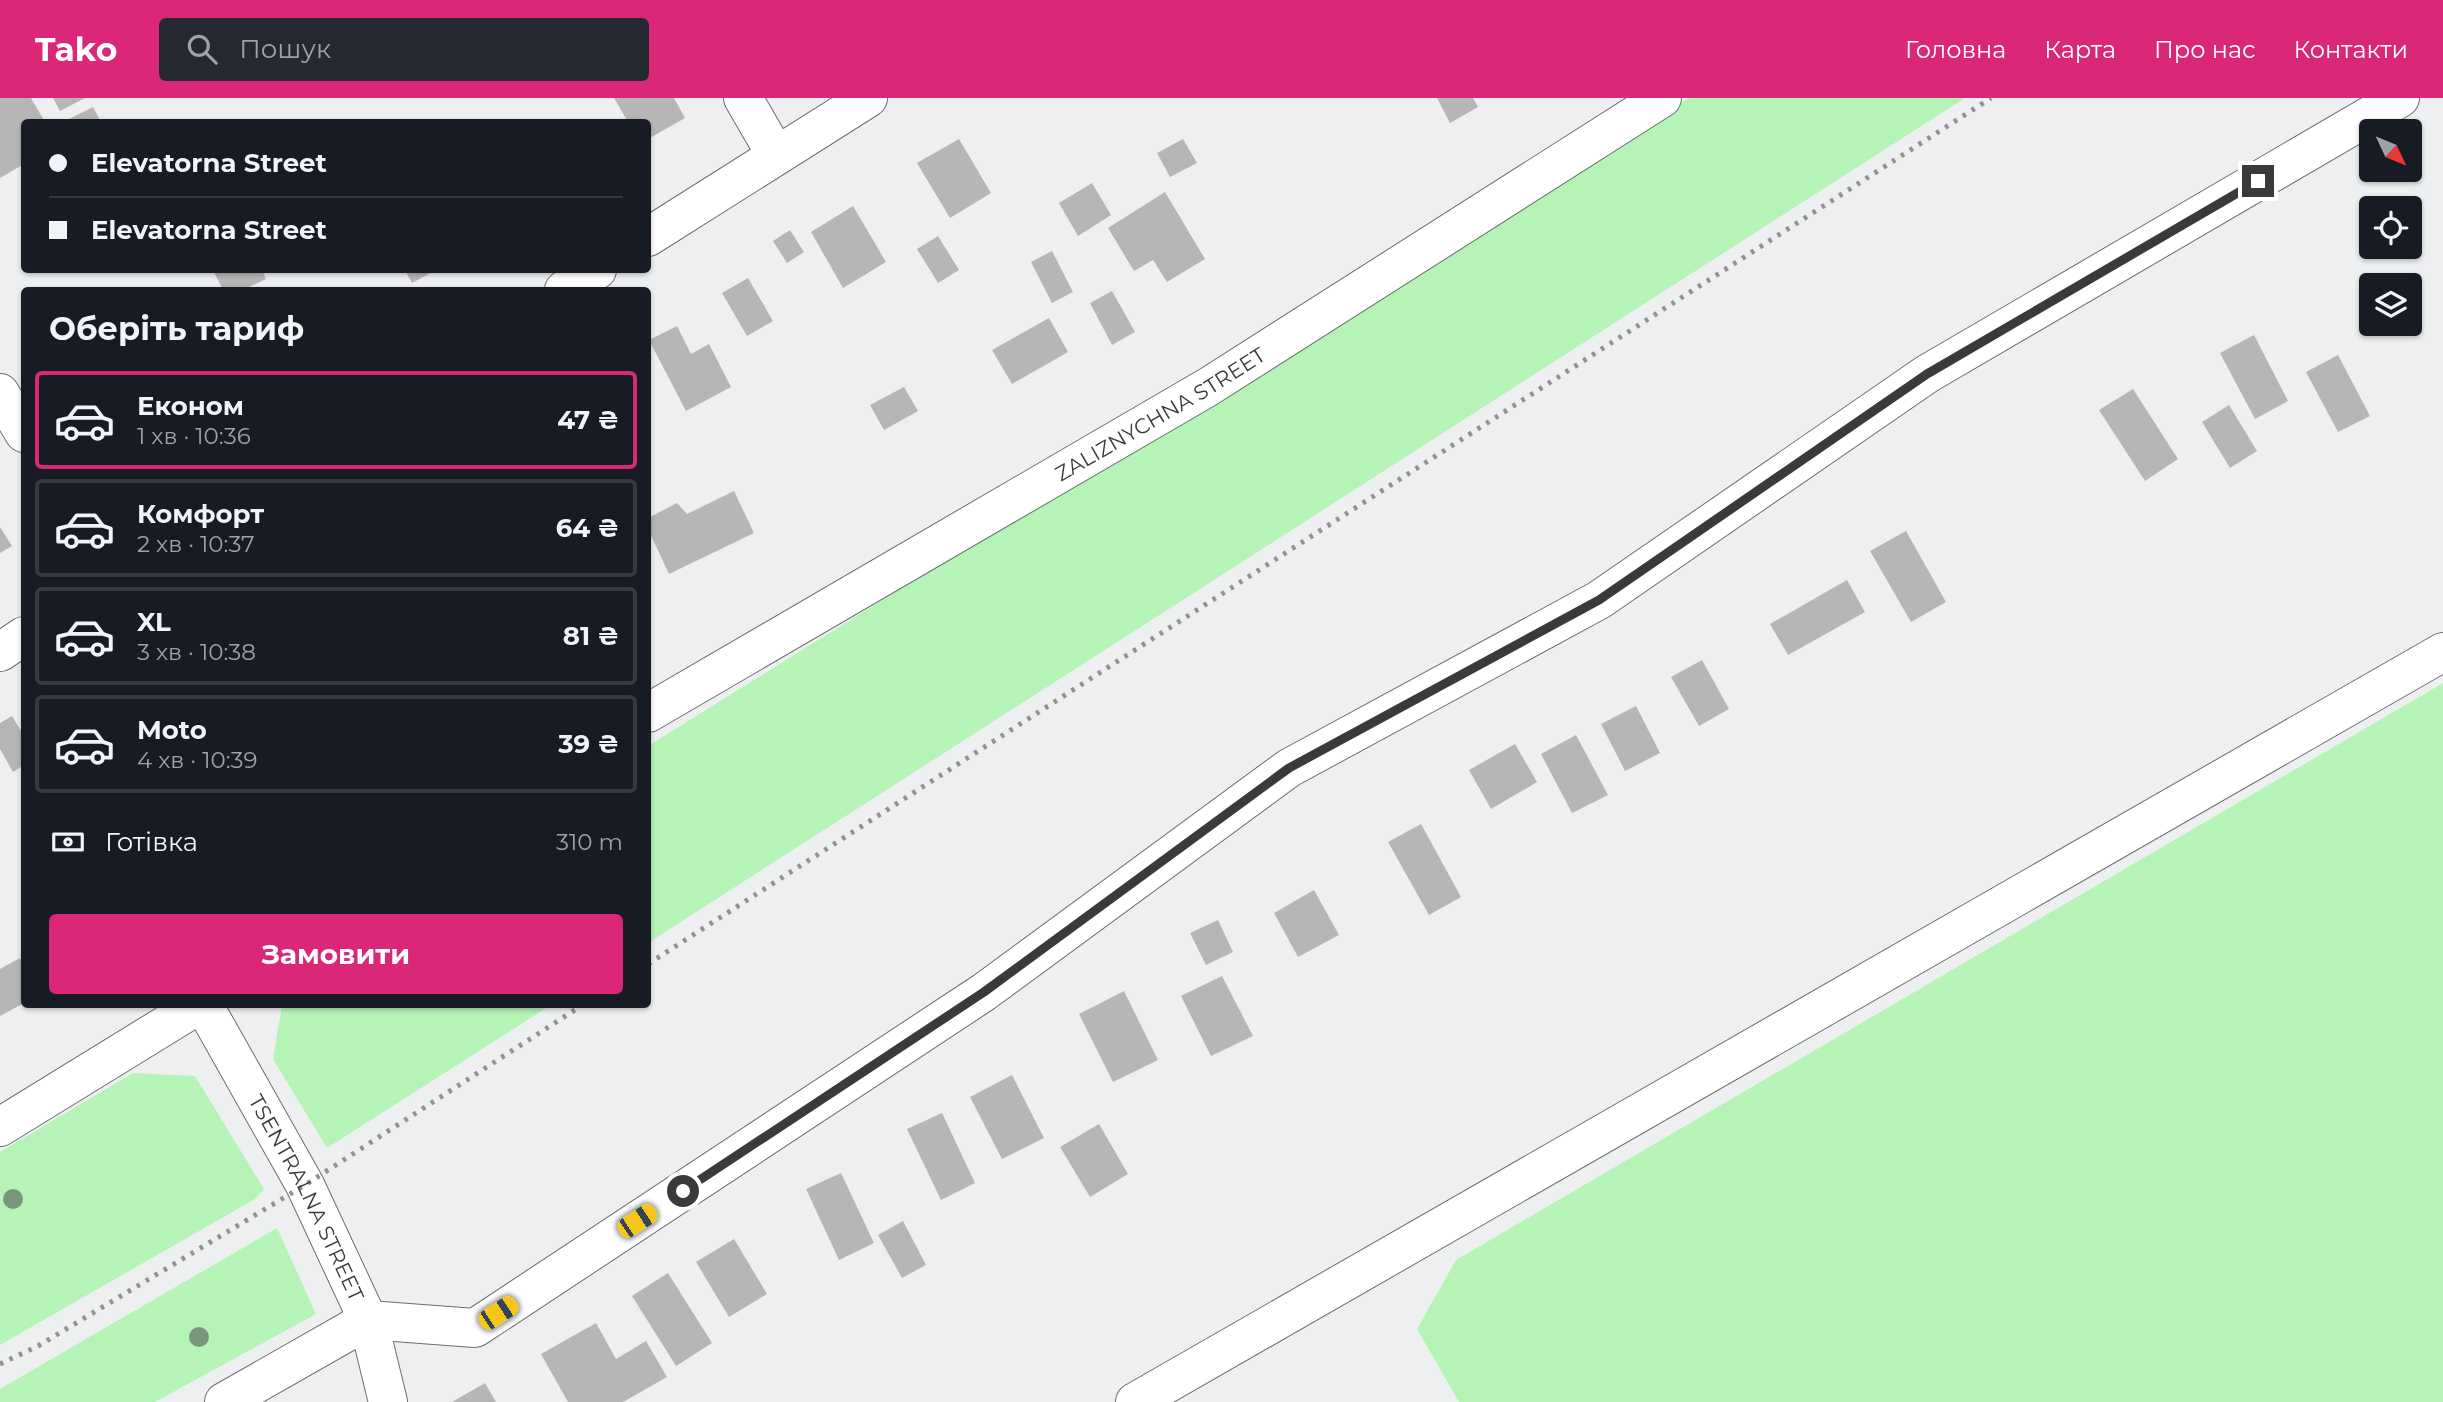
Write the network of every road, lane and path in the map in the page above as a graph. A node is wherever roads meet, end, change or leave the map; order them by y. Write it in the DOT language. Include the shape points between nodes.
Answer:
graph roads {
  1 [pos="743,98"];
  2 [pos="868,98"];
  3 [pos="1662,98"];
  4 [pos="2400,98"];
  5 [pos="776,155"];
  6 [pos="651,235"];
  7 [pos="592,273"];
  8 [pos="569,287"];
  9 [pos="0,393"];
  10 [pos="21,428"];
  11 [pos="21,638"];
  12 [pos="0,652"];
  13 [pos="2443,652"];
  14 [pos="651,711"];
  15 [pos="195,1008"];
  16 [pos="204,1008"];
  17 [pos="0,1126"];
  18 [pos="368,1320"];
  19 [pos="223,1402"];
  20 [pos="388,1402"];
  21 [pos="1135,1402"];
  1 -- 5 [label="street"];
  2 -- 5 [label="street"];
  3 -- 14 [label="street, ZALIZNYCHNA STREET" via="1208,387"];
  4 -- 18 [label="street" via="1927,374 1599,600 1289,768 984,992 475,1328"];
  5 -- 6 [label="street"];
  7 -- 8 [label="street"];
  9 -- 10 [label="street"];
  11 -- 12 [label="street"];
  13 -- 21 [label="street"];
  15 -- 17 [label="street"];
  16 -- 18 [label="street, TSENTRALNA STREET" via="305,1185"];
  18 -- 19 [label="street"];
  18 -- 20 [label="street, TSENTRALNA STREET"];
}
